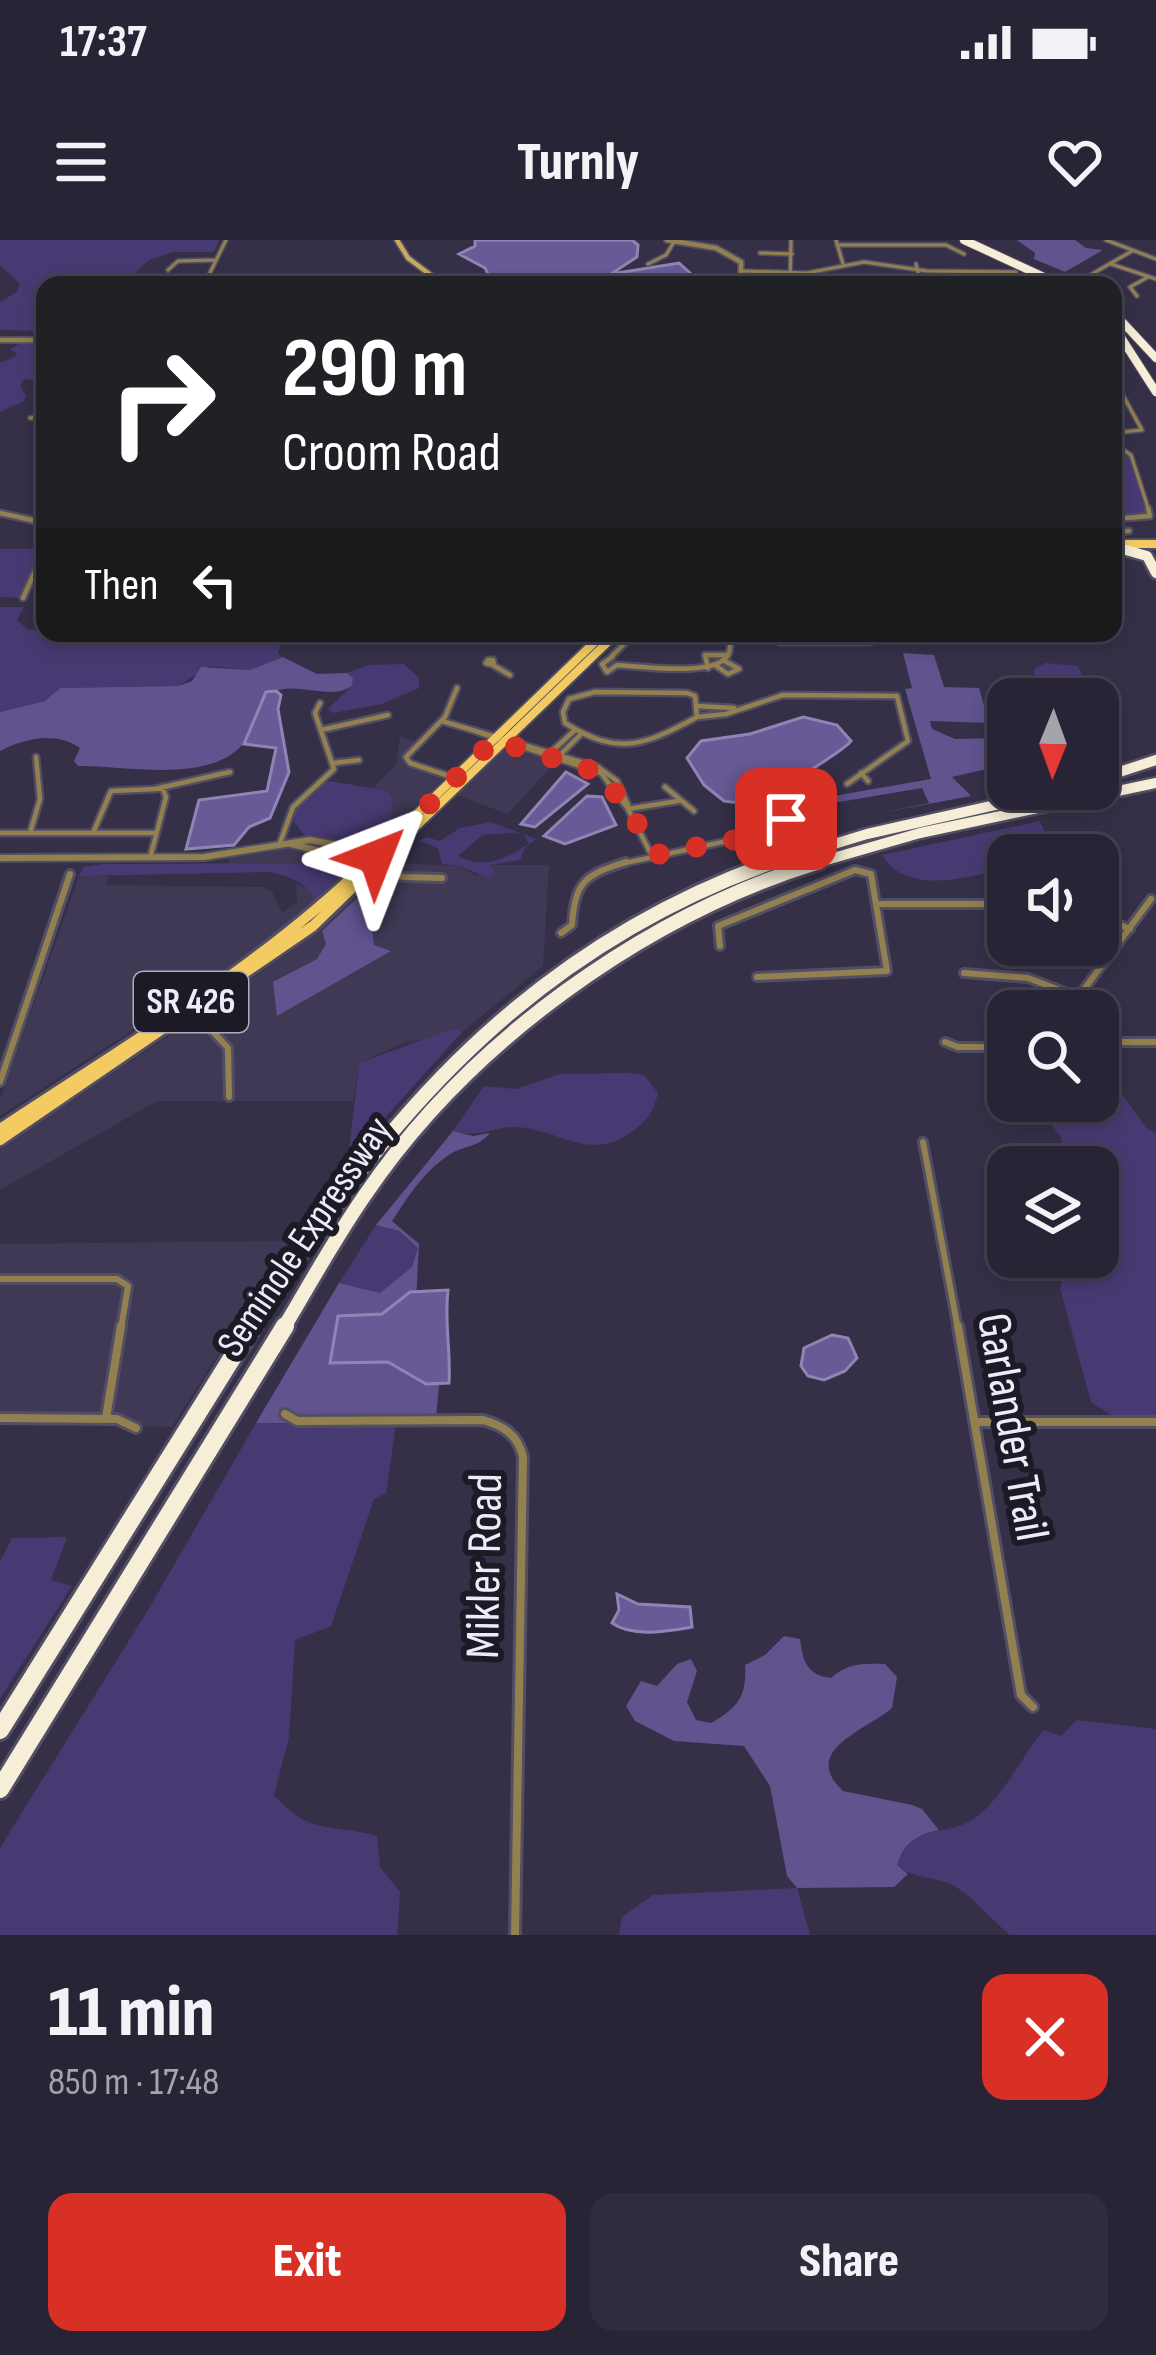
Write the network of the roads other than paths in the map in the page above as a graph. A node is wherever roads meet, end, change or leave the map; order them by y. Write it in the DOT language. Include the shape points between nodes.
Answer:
graph roads {
  1 [pos="226,240"];
  2 [pos="397,240"];
  3 [pos="791,240"];
  4 [pos="964,240"];
  5 [pos="979,240"];
  6 [pos="1106,240"];
  7 [pos="670,241"];
  8 [pos="837,243"];
  9 [pos="1132,251"];
  10 [pos="760,254"];
  11 [pos="792,254"];
  12 [pos="964,254"];
  13 [pos="1156,259"];
  14 [pos="216,260"];
  15 [pos="648,264"];
  16 [pos="844,264"];
  17 [pos="1111,264"];
  18 [pos="917,267"];
  19 [pos="168,270"];
  20 [pos="743,271"];
  21 [pos="1016,272"];
  22 [pos="792,273"];
  23 [pos="208,276"];
  24 [pos="431,276"];
  25 [pos="742,276"];
  26 [pos="792,276"];
  27 [pos="919,276"];
  28 [pos="1042,276"];
  29 [pos="1056,276"];
  30 [pos="1089,276"];
  31 [pos="1148,277"];
  32 [pos="1156,279"];
  33 [pos="1137,296"];
  34 [pos="1122,321"];
  35 [pos="1122,335"];
  36 [pos="1138,336"];
  37 [pos="0,340"];
  38 [pos="36,340"];
  39 [pos="1156,358"];
  40 [pos="1156,367"];
  41 [pos="1150,380"];
  42 [pos="1122,392"];
  43 [pos="1156,392"];
  44 [pos="1156,404"];
  45 [pos="36,417"];
  46 [pos="30,418"];
  47 [pos="1122,433"];
  48 [pos="1125,451"];
  49 [pos="0,512"];
  50 [pos="1122,518"];
  51 [pos="36,521"];
  52 [pos="1122,532"];
  53 [pos="1129,532"];
  54 [pos="1122,547"];
  55 [pos="1122,549"];
  56 [pos="1153,549"];
  57 [pos="1126,550"];
  58 [pos="36,569"];
  59 [pos="1156,573"];
  60 [pos="23,598"];
  61 [pos="603,642"];
  62 [pos="626,642"];
  63 [pos="728,642"];
  64 [pos="612,657"];
  65 [pos="725,657"];
  66 [pos="494,664"];
  67 [pos="617,665"];
  68 [pos="711,666"];
  69 [pos="505,672"];
  70 [pos="457,688"];
  71 [pos="320,703"];
  72 [pos="696,706"];
  73 [pos="736,710"];
  74 [pos="388,716"];
  75 [pos="697,717"];
  76 [pos="442,721"];
  77 [pos="321,730"];
  78 [pos="578,732"];
  79 [pos="500,740"];
  80 [pos="36,757"];
  81 [pos="552,757"];
  82 [pos="359,760"];
  83 [pos="334,763"];
  84 [pos="1156,764"];
  85 [pos="230,772"];
  86 [pos="861,773"];
  87 [pos="1119,775"];
  88 [pos="455,778"];
  89 [pos="868,781"];
  90 [pos="1156,783"];
  91 [pos="847,784"];
  92 [pos="162,787"];
  93 [pos="665,788"];
  94 [pos="678,801"];
  95 [pos="987,806"];
  96 [pos="629,810"];
  97 [pos="694,811"];
  98 [pos="778,830"];
  99 [pos="93,832"];
  100 [pos="155,832"];
  101 [pos="0,833"];
  102 [pos="30,833"];
  103 [pos="280,843"];
  104 [pos="655,855"];
  105 [pos="150,857"];
  106 [pos="0,858"];
  107 [pos="374,864"];
  108 [pos="70,874"];
  109 [pos="442,878"];
  110 [pos="1151,899"];
  111 [pos="879,904"];
  112 [pos="987,904"];
  113 [pos="1119,924"];
  114 [pos="1130,928"];
  115 [pos="561,933"];
  116 [pos="719,946"];
  117 [pos="964,973"];
  118 [pos="758,977"];
  119 [pos="1060,990"];
  120 [pos="1083,990"];
  121 [pos="190,1007"];
  122 [pos="945,1042"];
  123 [pos="1119,1042"];
  124 [pos="1156,1042"];
  125 [pos="987,1045"];
  126 [pos="0,1049"];
  127 [pos="10,1051"];
  128 [pos="0,1082"];
  129 [pos="229,1097"];
  130 [pos="0,1129"];
  131 [pos="0,1140"];
  132 [pos="923,1142"];
  133 [pos="0,1279"];
  134 [pos="284,1414"];
  135 [pos="0,1418"];
  136 [pos="106,1418"];
  137 [pos="976,1422"];
  138 [pos="1156,1422"];
  139 [pos="136,1428"];
  140 [pos="1033,1707"];
  141 [pos="0,1730"];
  142 [pos="0,1789"];
  143 [pos="515,1935"];
  1 -- 14 [label="street"];
  2 -- 24 [label="main road"];
  3 -- 11 [label="street"];
  4 -- 28 [label="highway"];
  5 -- 29 [label="highway"];
  6 -- 9 [label="street"];
  7 -- 15 [label="street" via="666,255"];
  7 -- 20 [label="street" via="726,251"];
  8 -- 12 [label="street" via="946,245"];
  8 -- 16 [label="street"];
  9 -- 13 [label="street"];
  9 -- 17 [label="street"];
  10 -- 11 [label="street"];
  11 -- 22 [label="street"];
  14 -- 19 [label="street" via="178,261"];
  14 -- 23 [label="street"];
  16 -- 18 [label="street"];
  16 -- 22 [label="street"];
  17 -- 30 [label="street"];
  17 -- 31 [label="street"];
  18 -- 21 [label="street"];
  18 -- 27 [label="street"];
  20 -- 22 [label="street"];
  20 -- 25 [label="street"];
  22 -- 26 [label="street"];
  31 -- 32 [label="street"];
  31 -- 33 [label="street" via="1130,287"];
  34 -- 36 [label="highway"];
  35 -- 41 [label="highway"];
  36 -- 39 [label="highway"];
  36 -- 40 [label="highway"];
  37 -- 38 [label="street"];
  41 -- 43 [label="highway"];
  41 -- 44 [label="highway"];
  42 -- 47 [label="street" via="1142,430"];
  45 -- 46 [label="street"];
  48 -- 50 [label="street" via="1150,516"];
  49 -- 51 [label="street"];
  52 -- 53 [label="street"];
  54 -- 56 [label="main road"];
  55 -- 57 [label="main road"];
  56 -- 57 [label="highway"];
  56 -- 59 [label="highway"];
  58 -- 60 [label="street"];
  61 -- 79 [label="main road, SR 426"];
  62 -- 64 [label="street"];
  63 -- 65 [label="street"];
  64 -- 67 [label="street"];
  64 -- 67 [label="street" via="603,669"];
  65 -- 68 [label="street"];
  65 -- 68 [label="street" via="705,655"];
  65 -- 68 [label="street" via="739,669 728,674"];
  66 -- 69 [label="street"];
  67 -- 68 [label="street"];
  70 -- 76 [label="street"];
  71 -- 77 [label="street"];
  72 -- 73 [label="street"];
  72 -- 75 [label="street"];
  72 -- 78 [label="street" via="690,693 585,693 563,712"];
  73 -- 75 [label="street"];
  73 -- 86 [label="street" via="787,694 897,696 908,741"];
  74 -- 77 [label="street"];
  75 -- 78 [label="street" via="632,746"];
  76 -- 79 [label="street"];
  76 -- 88 [label="street" via="406,758"];
  77 -- 83 [label="street"];
  78 -- 81 [label="street"];
  79 -- 81 [label="street"];
  79 -- 88 [label="main road, SR 426"];
  79 -- 107 [label="main road, SR 426"];
  80 -- 102 [label="street" via="40,800"];
  81 -- 96 [label="street" via="601,773"];
  82 -- 83 [label="street"];
  83 -- 103 [label="street" via="293,802"];
  84 -- 87 [label="highway"];
  85 -- 92 [label="street"];
  86 -- 89 [label="street"];
  86 -- 91 [label="street"];
  88 -- 107 [label="main road, SR 426"];
  90 -- 142 [label="highway, Seminole Expressway" via="893,839 773,877 657,932 517,1029 424,1119 366,1193"];
  92 -- 99 [label="street" via="111,791"];
  92 -- 100 [label="street"];
  93 -- 94 [label="street"];
  94 -- 96 [label="street"];
  94 -- 97 [label="street"];
  95 -- 141 [label="highway, Seminole Expressway" via="828,842 711,886 567,966 452,1060 382,1136 309,1235"];
  96 -- 104 [label="street"];
  98 -- 104 [label="street"];
  99 -- 100 [label="street"];
  99 -- 102 [label="street"];
  100 -- 105 [label="street"];
  101 -- 102 [label="street"];
  103 -- 105 [label="street" via="232,855"];
  103 -- 107 [label="street"];
  104 -- 115 [label="street" via="581,883 572,926"];
  105 -- 106 [label="street"];
  107 -- 109 [label="street" via="412,879"];
  107 -- 121 [label="main road, SR 426"];
  108 -- 127 [label="street"];
  110 -- 114 [label="street"];
  111 -- 112 [label="street"];
  111 -- 116 [label="street" via="873,878 856,870 718,926"];
  111 -- 118 [label="street" via="887,971"];
  113 -- 114 [label="street"];
  114 -- 120 [label="street"];
  117 -- 119 [label="street" via="1028,977"];
  121 -- 129 [label="street" via="228,1048"];
  121 -- 130 [label="main road, SR 426"];
  121 -- 131 [label="main road, SR 426"];
  122 -- 125 [label="street"];
  123 -- 124 [label="street"];
  126 -- 127 [label="street"];
  127 -- 128 [label="street"];
  132 -- 137 [label="street, Garlander Trail"];
  133 -- 136 [label="street" via="117,1279 128,1286"];
  134 -- 143 [label="street, Mikler Road" via="483,1420 518,1440"];
  135 -- 136 [label="street"];
  136 -- 139 [label="street"];
  137 -- 138 [label="street"];
  137 -- 140 [label="street, Garlander Trail" via="1022,1695"];
}
